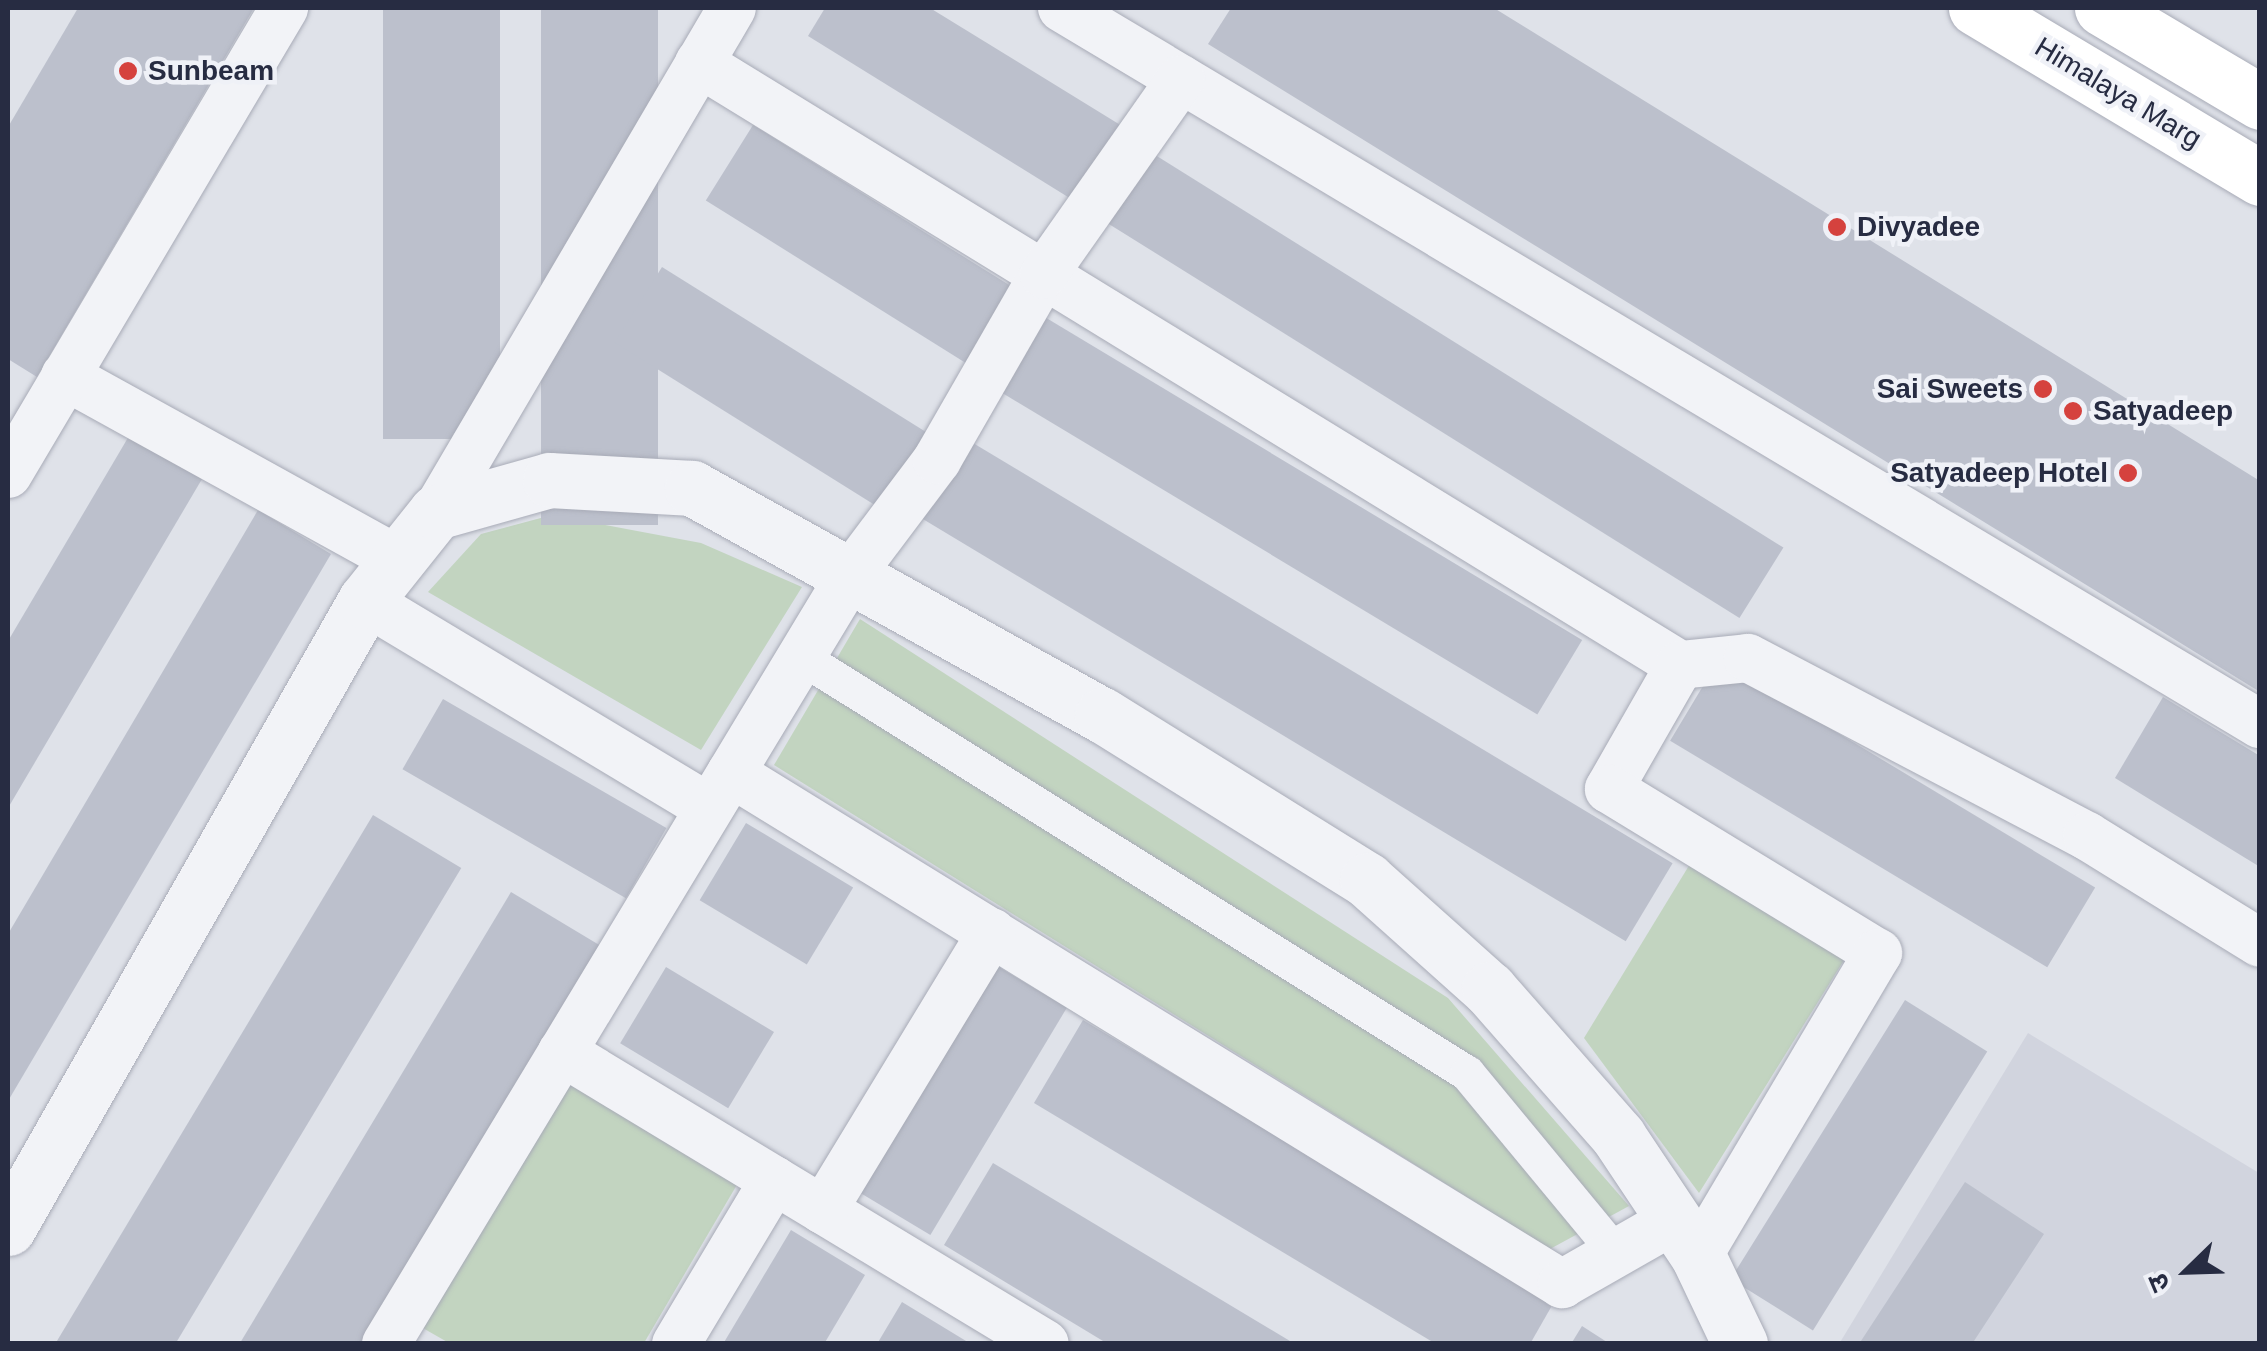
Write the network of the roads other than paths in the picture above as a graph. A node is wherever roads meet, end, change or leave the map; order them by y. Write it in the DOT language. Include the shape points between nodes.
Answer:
graph roads {
  1 [pos="284,8"];
  2 [pos="732,8"];
  3 [pos="1062,8"];
  4 [pos="1976,8"];
  5 [pos="2102,8"];
  6 [pos="699,63"];
  7 [pos="1181,80"];
  8 [pos="2260,102"];
  9 [pos="2260,178"];
  10 [pos="1044,274"];
  11 [pos="65,376"];
  12 [pos="8,474"];
  13 [pos="436,512"];
  14 [pos="850,576"];
  15 [pos="382,580"];
  16 [pos="801,657"];
  17 [pos="1680,665"];
  18 [pos="2260,724"];
  19 [pos="720,790"];
  20 [pos="992,932"];
  21 [pos="2260,942"];
  22 [pos="562,1052"];
  23 [pos="774,1180"];
  24 [pos="824,1210"];
  25 [pos="8,1228"];
  26 [pos="1686,1238"];
  27 [pos="1616,1254"];
  28 [pos="392,1341"];
  29 [pos="676,1344"];
  30 [pos="1044,1344"];
  31 [pos="1740,1344"];
  1 -- 11 [label="street"];
  2 -- 6 [label="street"];
  3 -- 7 [label="street"];
  4 -- 9 [label="main road, Himalaya Marg"];
  5 -- 8 [label="main road"];
  6 -- 10 [label="street"];
  6 -- 13 [label="street"];
  7 -- 10 [label="street"];
  7 -- 18 [label="street"];
  10 -- 14 [label="street" via="936,460"];
  10 -- 17 [label="street"];
  11 -- 12 [label="street"];
  11 -- 15 [label="street"];
  13 -- 14 [label="street" via="550,480 692,488"];
  13 -- 15 [label="street"];
  14 -- 16 [label="street"];
  14 -- 26 [label="street" via="1102,715 1367,880 1489,989 1618,1136"];
  15 -- 19 [label="street"];
  15 -- 25 [label="street"];
  16 -- 19 [label="street"];
  16 -- 27 [label="street" via="1467,1073"];
  17 -- 21 [label="street" via="1748,658 2087,836"];
  17 -- 26 [label="street" via="1609,789 1878,953"];
  19 -- 20 [label="street"];
  19 -- 22 [label="street"];
  20 -- 24 [label="street"];
  20 -- 27 [label="street" via="1562,1284"];
  22 -- 23 [label="street"];
  22 -- 28 [label="street"];
  23 -- 24 [label="street"];
  23 -- 29 [label="street"];
  24 -- 30 [label="street"];
  26 -- 27 [label="street"];
  26 -- 31 [label="street"];
}
